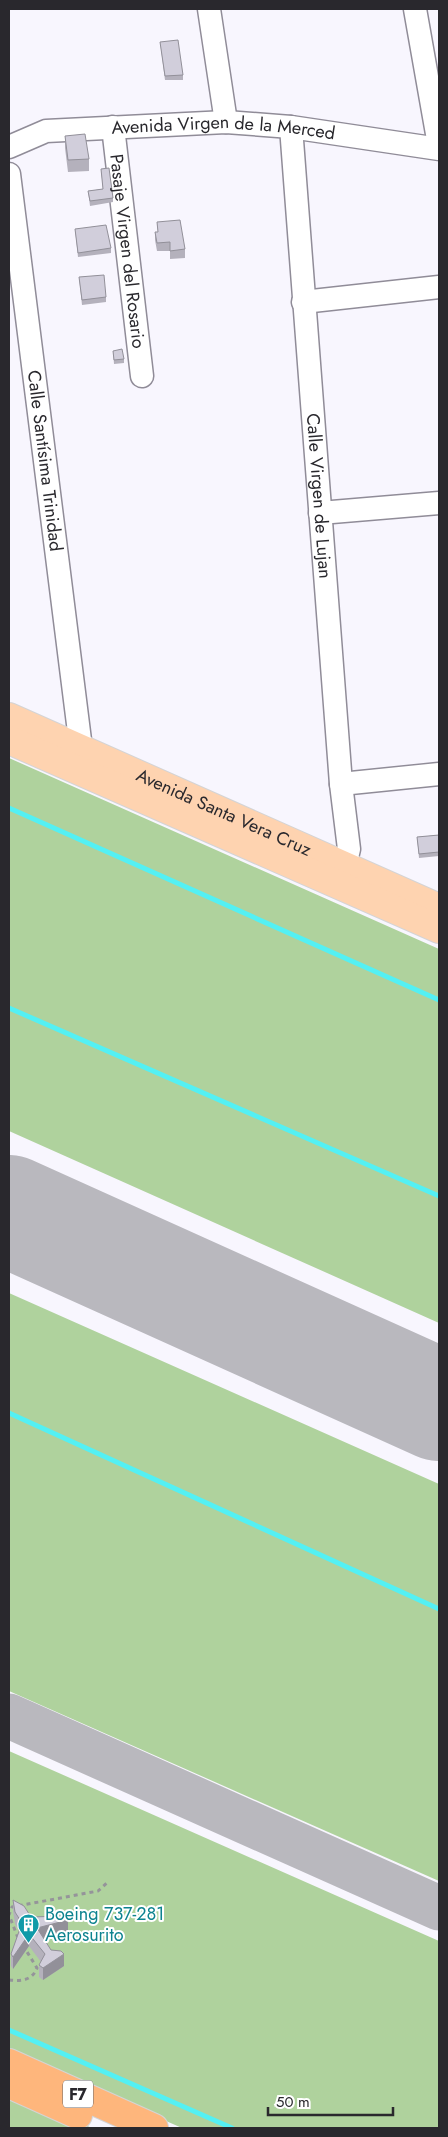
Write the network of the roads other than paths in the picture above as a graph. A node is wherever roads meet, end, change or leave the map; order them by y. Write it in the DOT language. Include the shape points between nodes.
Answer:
graph roads {
  1 [pos="209,9"];
  2 [pos="415,9"];
  3 [pos="226,122"];
  4 [pos="113,127"];
  5 [pos="291,127"];
  6 [pos="439,145"];
  7 [pos="9,147"];
  8 [pos="439,149"];
  9 [pos="9,174"];
  10 [pos="439,287"];
  11 [pos="303,302"];
  12 [pos="142,376"];
  13 [pos="439,503"];
  14 [pos="320,514"];
  15 [pos="9,717"];
  16 [pos="9,740"];
  17 [pos="81,748"];
  18 [pos="439,774"];
  19 [pos="341,784"];
  20 [pos="345,866"];
  21 [pos="439,908"];
  22 [pos="439,929"];
  23 [pos="9,2063"];
  24 [pos="9,2084"];
  25 [pos="149,2127"];
  26 [pos="109,2128"];
  1 -- 3 [label="street"];
  2 -- 6 [label="street"];
  3 -- 4 [label="street, Avenida Virgen de la Merced"];
  3 -- 5 [label="street, Avenida Virgen de la Merced"];
  4 -- 7 [label="street, Avenida Virgen de la Merced" via="46,131"];
  4 -- 12 [label="street, Pasaje Virgen del Rosario"];
  5 -- 8 [label="street, Avenida Virgen de la Merced"];
  5 -- 11 [label="street, Calle Virgen de Lujan"];
  9 -- 17 [label="street, Calle Santísima Trinidad"];
  10 -- 11 [label="street"];
  11 -- 14 [label="street, Calle Virgen de Lujan"];
  13 -- 14 [label="street"];
  14 -- 19 [label="street, Calle Virgen de Lujan"];
  15 -- 17 [label="main road, Avenida Santa Vera Cruz"];
  16 -- 22 [label="main road, Avenida Santa Vera Cruz"];
  17 -- 20 [label="main road, Avenida Santa Vera Cruz"];
  18 -- 19 [label="street"];
  19 -- 20 [label="street, Calle Virgen de Lujan" via="348,849"];
  20 -- 21 [label="main road, Avenida Santa Vera Cruz"];
  23 -- 25 [label="highway, F7"];
  24 -- 26 [label="highway, F7"];
}
